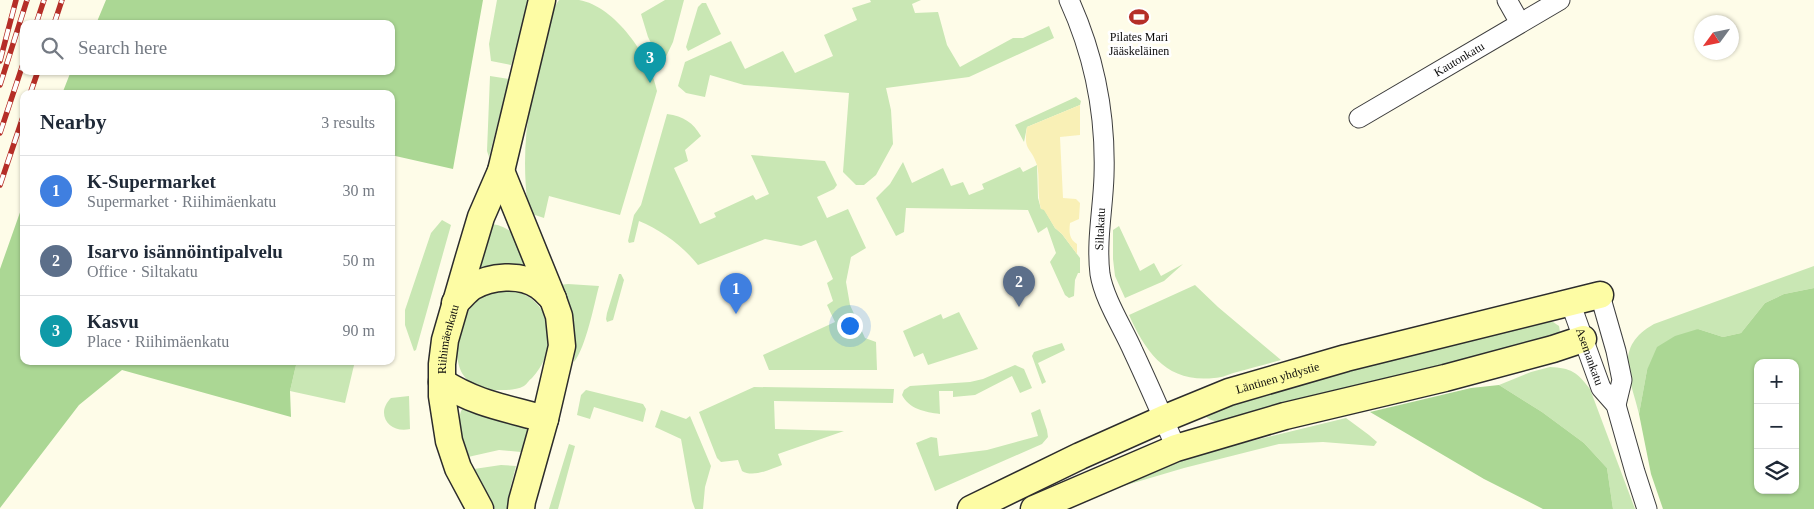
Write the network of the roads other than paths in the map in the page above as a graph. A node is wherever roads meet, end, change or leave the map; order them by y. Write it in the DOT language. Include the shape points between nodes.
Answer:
graph roads {
  1 [pos="542,0"];
  2 [pos="1069,0"];
  3 [pos="1507,0"];
  4 [pos="1560,0"];
  5 [pos="1520,23"];
  6 [pos="1359,118"];
  7 [pos="501,171"];
  8 [pos="1600,295"];
  9 [pos="553,299"];
  10 [pos="1570,302"];
  11 [pos="455,304"];
  12 [pos="1584,339"];
  13 [pos="442,382"];
  14 [pos="1616,405"];
  15 [pos="545,418"];
  16 [pos="1163,419"];
  17 [pos="1176,448"];
  18 [pos="480,509"];
  19 [pos="521,509"];
  20 [pos="971,509"];
  21 [pos="1034,509"];
  22 [pos="1647,509"];
  1 -- 7 [label="main road, Riihimäenkatu"];
  2 -- 16 [label="street, Siltakatu" via="1090,54 1103,120 1104,177 1098,245 1100,276"];
  3 -- 5 [label="street"];
  4 -- 5 [label="street, Kautonkatu"];
  5 -- 6 [label="street, Kautonkatu"];
  7 -- 9 [label="main road"];
  7 -- 11 [label="main road, Riihimäenkatu" via="481,217"];
  8 -- 10 [label="main road, Läntinen yhdystie"];
  8 -- 14 [label="street, Asemankatu" via="1622,380"];
  9 -- 11 [label="main road" via="538,285 525,279 510,278 487,280 471,288"];
  9 -- 15 [label="main road" via="559,316 562,346"];
  10 -- 12 [label="street, Asemankatu"];
  10 -- 16 [label="main road, Läntinen yhdystie" via="1346,358 1230,392"];
  11 -- 13 [label="main road, Riihimäenkatu" via="445,340"];
  12 -- 14 [label="street, Asemankatu" via="1601,388"];
  12 -- 17 [label="main road" via="1554,350 1294,414"];
  13 -- 15 [label="main road" via="481,402"];
  13 -- 18 [label="main road, Riihimäenkatu" via="449,441 458,468"];
  14 -- 22 [label="street, Asemankatu"];
  15 -- 19 [label="main road"];
  16 -- 17 [label="street, Siltakatu"];
  16 -- 20 [label="main road, Läntinen yhdystie"];
  17 -- 21 [label="main road"];
}
